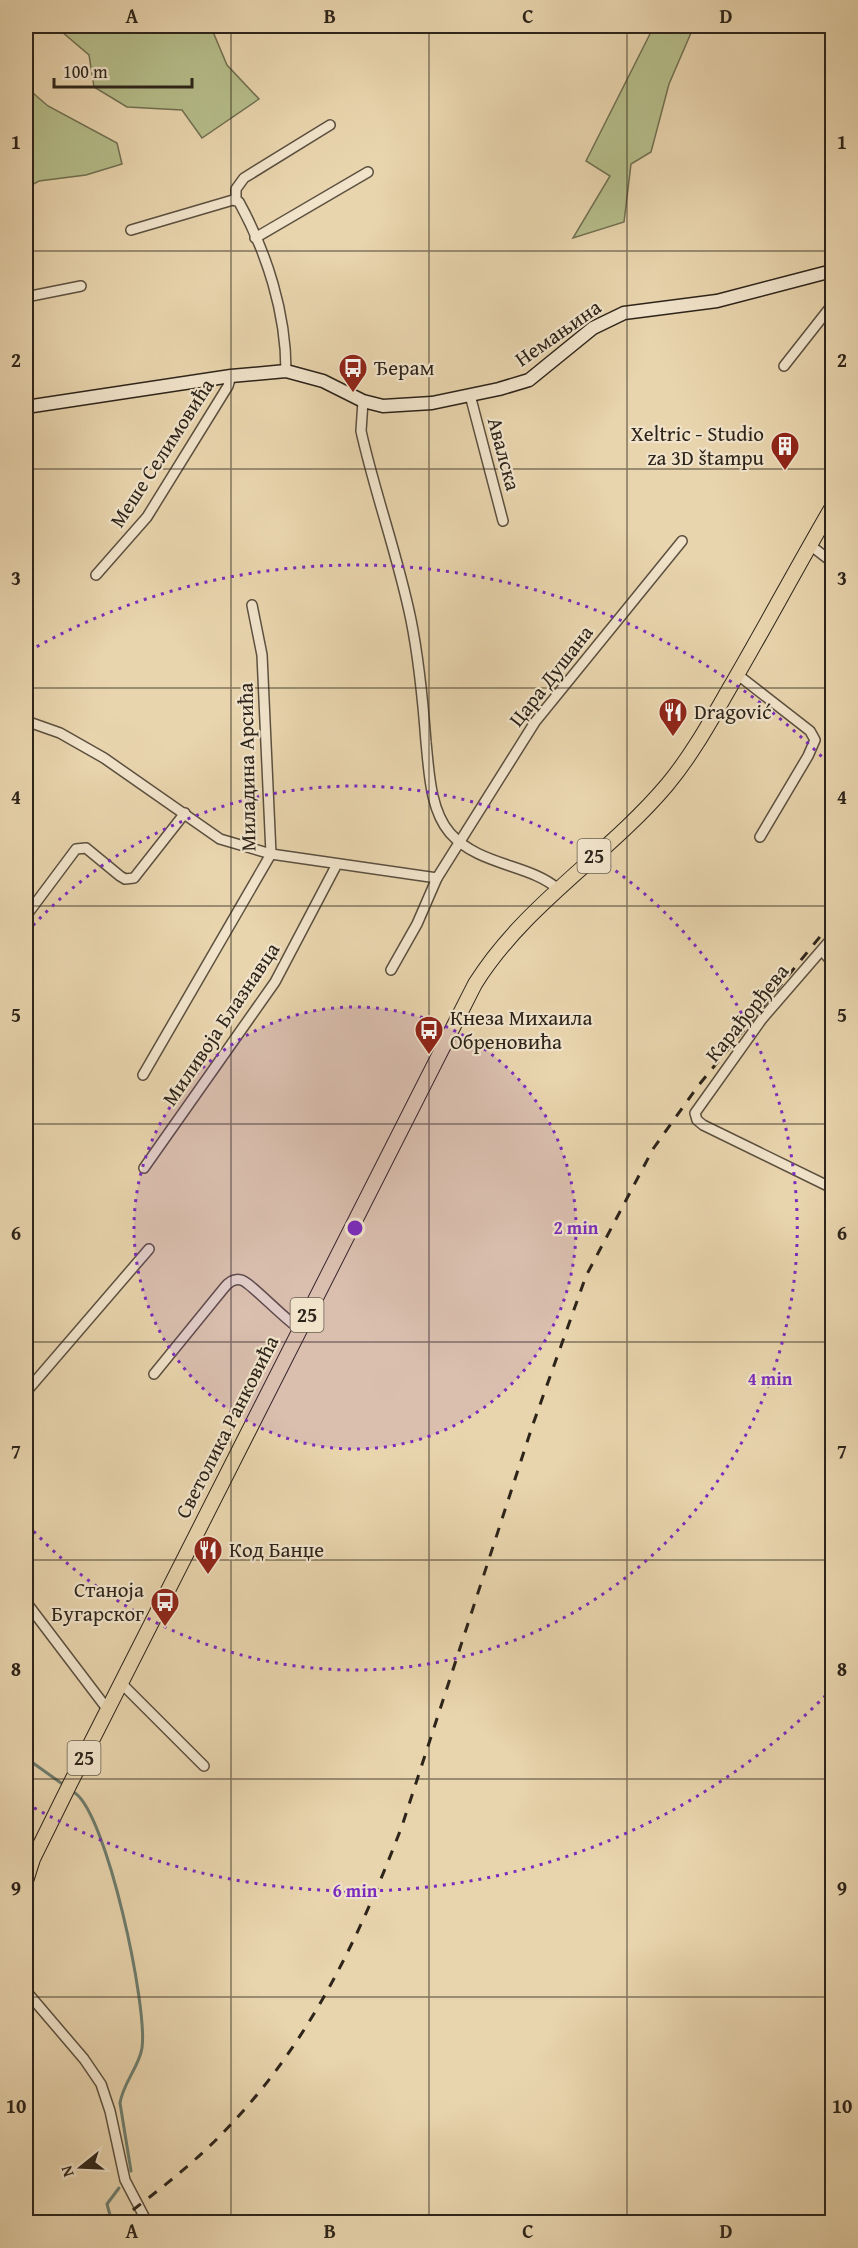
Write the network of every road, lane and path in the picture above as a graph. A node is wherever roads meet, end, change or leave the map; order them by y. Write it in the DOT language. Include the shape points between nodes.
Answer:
graph roads {
  1 [pos="330,125"];
  2 [pos="368,172"];
  3 [pos="236,200"];
  4 [pos="131,230"];
  5 [pos="255,238"];
  6 [pos="832,271"];
  7 [pos="81,286"];
  8 [pos="26,297"];
  9 [pos="832,305"];
  10 [pos="783,366"];
  11 [pos="286,371"];
  12 [pos="231,376"];
  13 [pos="470,395"];
  14 [pos="363,400"];
  15 [pos="26,407"];
  16 [pos="832,507"];
  17 [pos="503,521"];
  18 [pos="682,541"];
  19 [pos="810,544"];
  20 [pos="832,562"];
  21 [pos="96,575"];
  22 [pos="252,605"];
  23 [pos="738,675"];
  24 [pos="26,721"];
  25 [pos="185,813"];
  26 [pos="760,837"];
  27 [pos="460,843"];
  28 [pos="271,854"];
  29 [pos="337,864"];
  30 [pos="437,878"];
  31 [pos="558,889"];
  32 [pos="26,916"];
  33 [pos="832,938"];
  34 [pos="822,951"];
  35 [pos="832,962"];
  36 [pos="391,970"];
  37 [pos="143,1076"];
  38 [pos="144,1167"];
  39 [pos="832,1188"];
  40 [pos="149,1249"];
  41 [pos="300,1329"];
  42 [pos="154,1374"];
  43 [pos="26,1392"];
  44 [pos="26,1602"];
  45 [pos="122,1684"];
  46 [pos="108,1710"];
  47 [pos="204,1766"];
  48 [pos="29,1863"];
  49 [pos="26,1881"];
  50 [pos="26,1991"];
  51 [pos="147,2223"];
  1 -- 3 [label="street" via="244,178 236,189"];
  2 -- 5 [label="street"];
  3 -- 4 [label="street"];
  3 -- 5 [label="street"];
  5 -- 11 [label="street" via="281,309"];
  6 -- 13 [label="street, Немањина" via="717,301 624,313 593,328 529,380"];
  7 -- 8 [label="street"];
  9 -- 10 [label="street"];
  11 -- 12 [label="street, Немањина"];
  11 -- 14 [label="street, Немањина" via="323,381"];
  12 -- 15 [label="street, Немањина"];
  12 -- 21 [label="street, Меше Селимовића" via="147,517"];
  13 -- 14 [label="street, Немањина" via="398,407"];
  13 -- 17 [label="street, Авалска"];
  14 -- 27 [label="street" via="361,430 411,620 434,800 445,828"];
  16 -- 19 [label="main road, Светолика Ранковића / 25"];
  18 -- 27 [label="street, Цара Душана" via="535,722"];
  19 -- 20 [label="street"];
  19 -- 23 [label="main road, Светолика Ранковића / 25"];
  22 -- 28 [label="street, Миладина Арсића" via="262,656"];
  23 -- 26 [label="street" via="810,731 815,740"];
  23 -- 31 [label="main road, Светолика Ранковића / 25" via="665,788"];
  24 -- 25 [label="street" via="60,733 104,758"];
  25 -- 28 [label="street" via="220,839"];
  25 -- 32 [label="street" via="134,878 124,879 86,848 76,849"];
  27 -- 30 [label="street, Цара Душана"];
  27 -- 31 [label="street"];
  28 -- 29 [label="street"];
  28 -- 37 [label="street, Миладина Арсића"];
  29 -- 30 [label="street"];
  29 -- 38 [label="street, Миливоја Блазнавца" via="275,982"];
  30 -- 36 [label="street, Цара Душана"];
  31 -- 41 [label="main road, Светолика Ранковића / 25" via="511,935 475,984"];
  33 -- 34 [label="street, Карађорђева"];
  34 -- 35 [label="street"];
  34 -- 39 [label="street, Карађорђева" via="738,1049 699,1104 696,1115 703,1125"];
  40 -- 43 [label="street"];
  41 -- 42 [label="street" via="273,1310 249,1284 234,1280"];
  41 -- 45 [label="main road, Светолика Ранковића / 25"];
  44 -- 46 [label="street"];
  45 -- 46 [label="main road, Светолика Ранковића / 25"];
  45 -- 47 [label="street"];
  46 -- 48 [label="main road, Светолика Ранковића / 25"];
  48 -- 49 [label="main road, Светолика Ранковића / 25"];
  50 -- 51 [label="street" via="101,2085 125,2180"];
}
